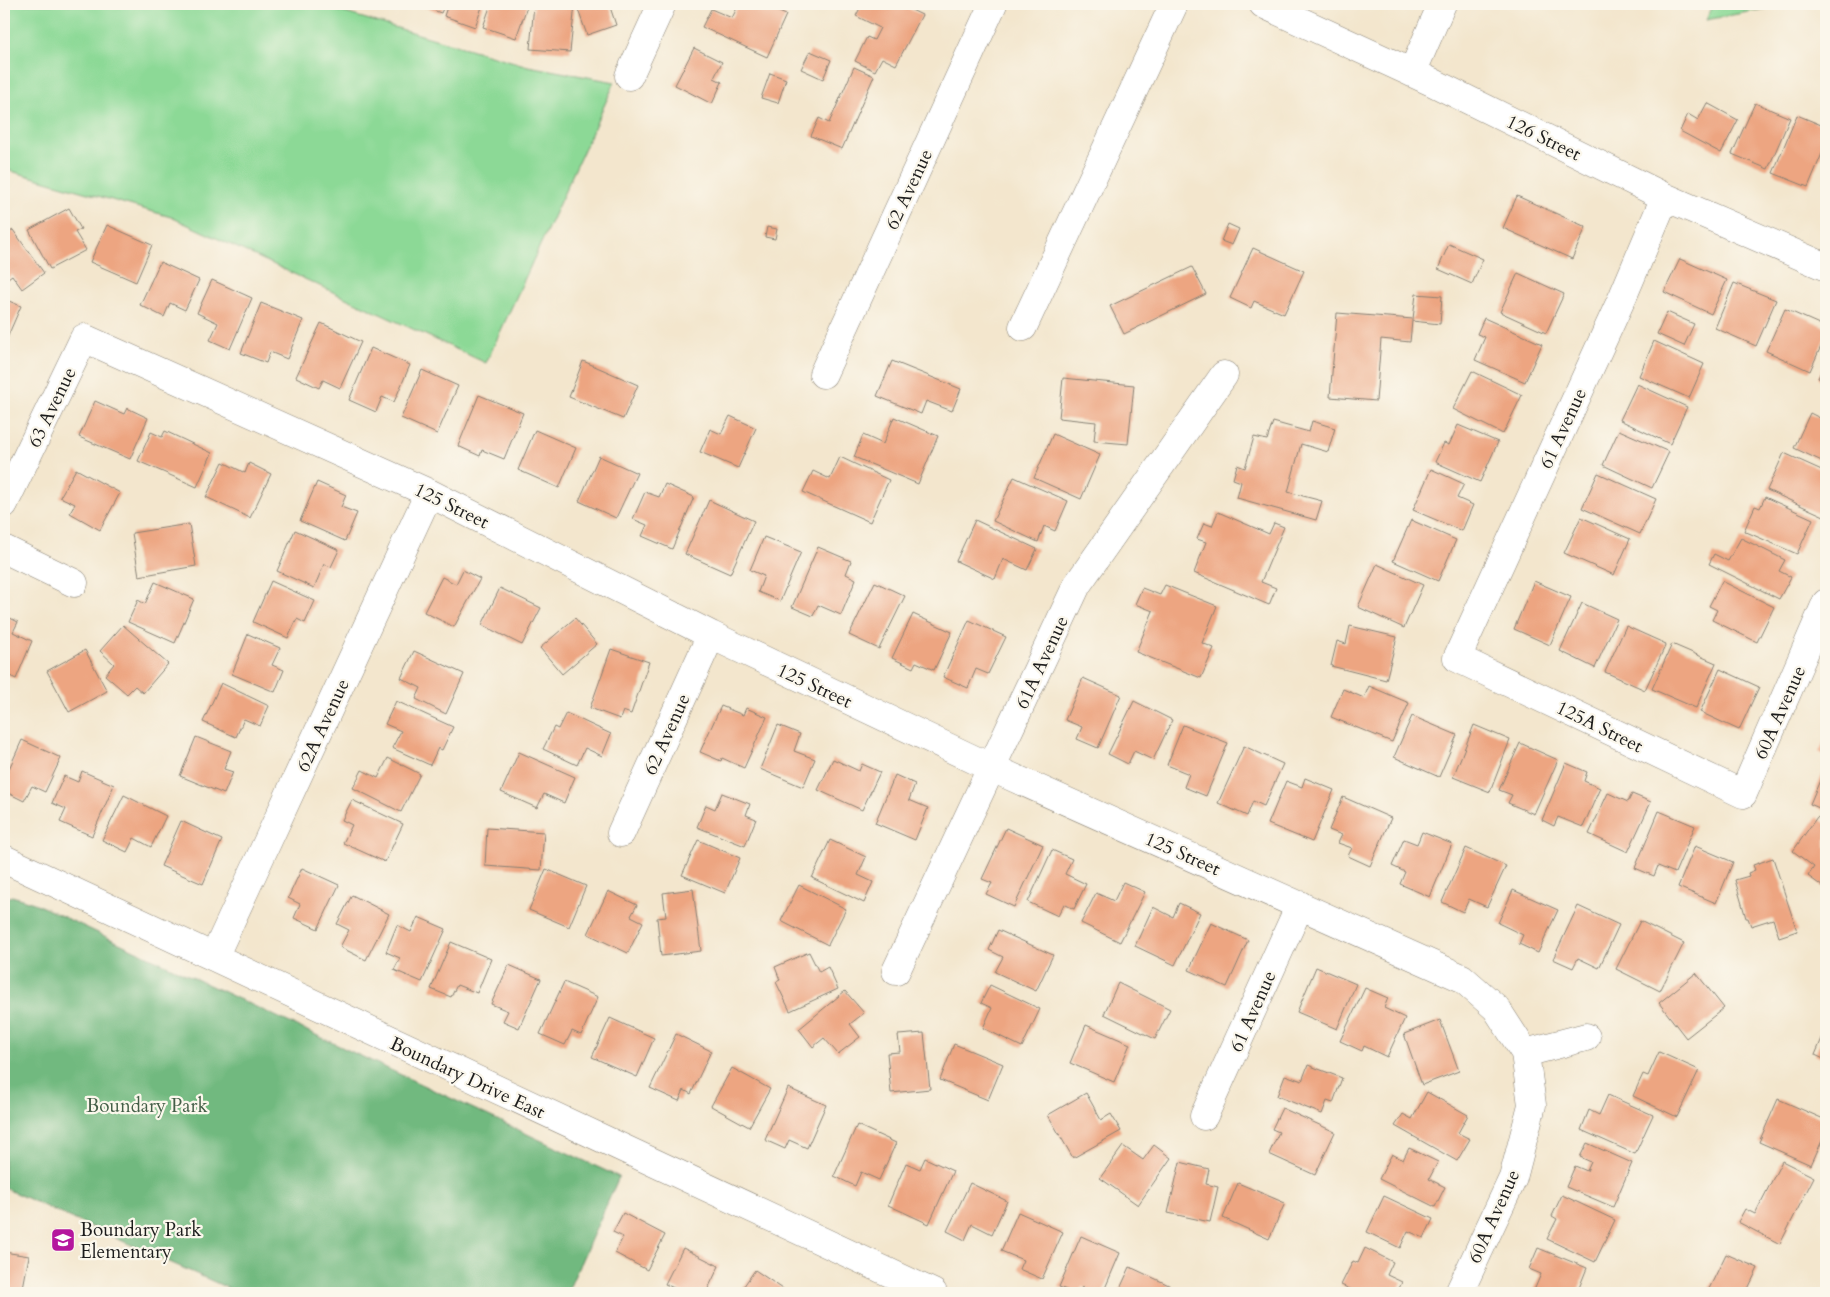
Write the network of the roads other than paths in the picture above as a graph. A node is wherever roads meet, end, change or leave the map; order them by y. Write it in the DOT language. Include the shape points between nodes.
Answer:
graph roads {
  1 [pos="662,4"];
  2 [pos="993,4"];
  3 [pos="1174,4"];
  4 [pos="1263,4"];
  5 [pos="1442,4"];
  6 [pos="1412,73"];
  7 [pos="628,76"];
  8 [pos="1664,197"];
  9 [pos="1826,267"];
  10 [pos="1023,327"];
  11 [pos="84,338"];
  12 [pos="823,374"];
  13 [pos="1224,375"];
  14 [pos="429,493"];
  15 [pos="4,504"];
  16 [pos="4,549"];
  17 [pos="74,583"];
  18 [pos="1826,603"];
  19 [pos="711,635"];
  20 [pos="1457,658"];
  21 [pos="992,768"];
  22 [pos="1743,794"];
  23 [pos="621,833"];
  24 [pos="4,859"];
  25 [pos="1300,905"];
  26 [pos="214,957"];
  27 [pos="896,971"];
  28 [pos="1586,1037"];
  29 [pos="1525,1053"];
  30 [pos="1204,1116"];
  31 [pos="932,1293"];
  32 [pos="1458,1293"];
  1 -- 7 [label="street"];
  2 -- 12 [label="street, 62 Avenue"];
  3 -- 10 [label="street"];
  4 -- 6 [label="street, 126 Street"];
  5 -- 6 [label="street"];
  6 -- 8 [label="street, 126 Street"];
  8 -- 9 [label="street, 126 Street"];
  8 -- 20 [label="street, 61 Avenue"];
  11 -- 14 [label="street, 125 Street"];
  11 -- 15 [label="street, 63 Avenue"];
  13 -- 21 [label="street, 61A Avenue" via="1077,585"];
  14 -- 19 [label="street, 125 Street"];
  14 -- 26 [label="street, 62A Avenue"];
  16 -- 17 [label="street"];
  18 -- 22 [label="street, 60A Avenue"];
  19 -- 21 [label="street, 125 Street"];
  19 -- 23 [label="street, 62 Avenue"];
  20 -- 22 [label="street, 125A Street"];
  21 -- 25 [label="street, 125 Street"];
  21 -- 27 [label="street, 61A Avenue"];
  24 -- 26 [label="street, Boundary Drive East"];
  25 -- 29 [label="street, 125 Street" via="1462,978 1496,1008"];
  25 -- 30 [label="street, 61 Avenue"];
  26 -- 31 [label="street, Boundary Drive East"];
  28 -- 29 [label="street"];
  29 -- 32 [label="street, 60A Avenue" via="1532,1105 1513,1178"];
}
